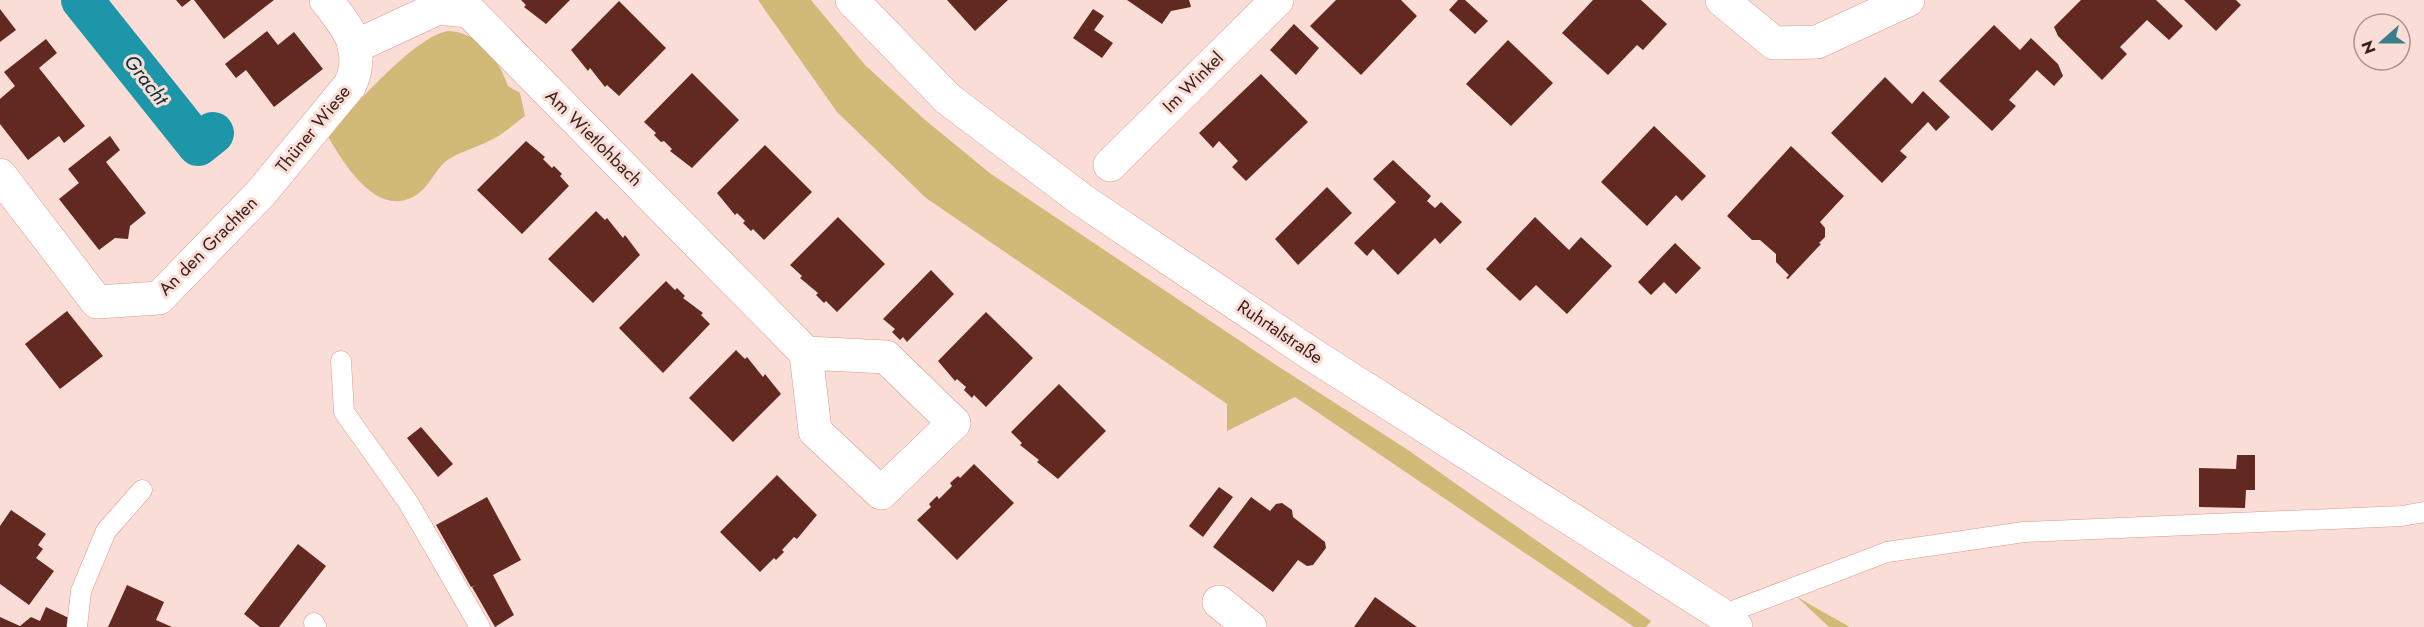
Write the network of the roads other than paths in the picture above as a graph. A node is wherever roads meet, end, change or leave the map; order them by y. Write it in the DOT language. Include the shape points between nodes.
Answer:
graph roads {
  1 [pos="326,0"];
  2 [pos="852,0"];
  3 [pos="1276,0"];
  4 [pos="1722,0"];
  5 [pos="1908,0"];
  6 [pos="354,47"];
  7 [pos="1110,165"];
  8 [pos="0,175"];
  9 [pos="261,193"];
  10 [pos="806,353"];
  11 [pos="341,361"];
  12 [pos="142,490"];
  13 [pos="2424,512"];
  14 [pos="1723,623"];
  15 [pos="77,627"];
  16 [pos="480,627"];
  1 -- 6 [label="street, Thüner Wiese" via="351,31"];
  2 -- 14 [label="street, Ruhrtalstraße" via="948,99 1082,200"];
  3 -- 7 [label="street, Im Winkel"];
  4 -- 5 [label="street" via="1774,43 1817,42"];
  6 -- 9 [label="street, Thüner Wiese" via="357,68 350,85"];
  6 -- 10 [label="street, Am Wietlohbach" via="438,8 469,11"];
  8 -- 9 [label="street, An den Grachten" via="97,302 159,298"];
  10 -- 10 [label="street" via="886,357 954,423 880,493 815,431"];
  11 -- 16 [label="lane" via="344,412 408,502"];
  12 -- 15 [label="lane" via="106,531 81,591"];
  13 -- 14 [label="lane" via="2013,533 1887,552"];
}
